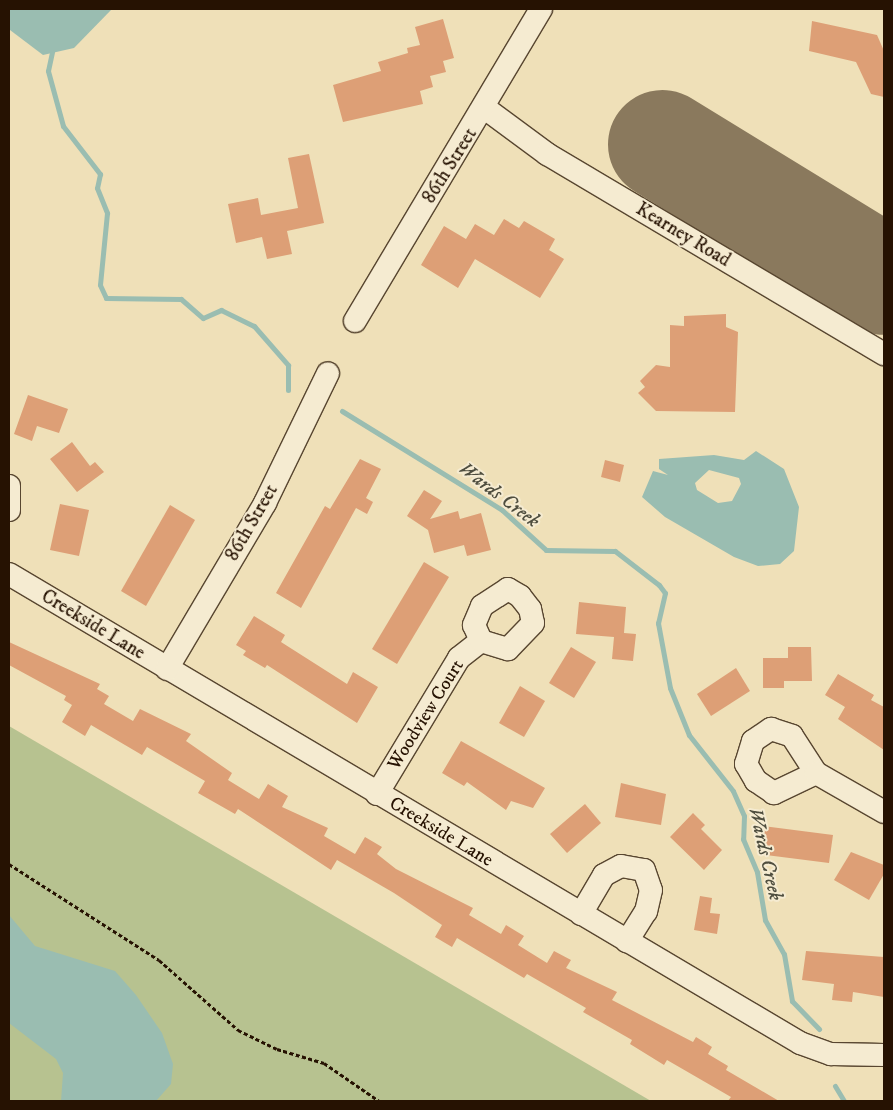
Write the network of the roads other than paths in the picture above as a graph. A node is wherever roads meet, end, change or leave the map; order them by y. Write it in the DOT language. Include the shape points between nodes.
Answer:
graph roads {
  1 [pos="541,9"];
  2 [pos="486,109"];
  3 [pos="355,321"];
  4 [pos="884,354"];
  5 [pos="328,373"];
  6 [pos="9,486"];
  7 [pos="9,510"];
  8 [pos="9,574"];
  9 [pos="481,641"];
  10 [pos="167,669"];
  11 [pos="816,773"];
  12 [pos="377,794"];
  13 [pos="884,812"];
  14 [pos="581,914"];
  15 [pos="627,942"];
  16 [pos="884,1055"];
  1 -- 2 [label="street, 86th Street"];
  2 -- 3 [label="street, 86th Street"];
  2 -- 4 [label="street, Kearney Road" via="547,154"];
  5 -- 10 [label="street, 86th Street" via="264,503"];
  6 -- 7 [label="street"];
  8 -- 10 [label="street, Creekside Lane"];
  9 -- 12 [label="street, Woodview Court" via="459,658"];
  10 -- 12 [label="street, Creekside Lane"];
  11 -- 13 [label="street"];
  12 -- 14 [label="street, Creekside Lane"];
  14 -- 15 [label="street, Creekside Lane"];
  14 -- 15 [label="street" via="604,875 621,866 644,870 651,890 646,911"];
  15 -- 16 [label="street, Creekside Lane" via="800,1043 839,1055"];
}
